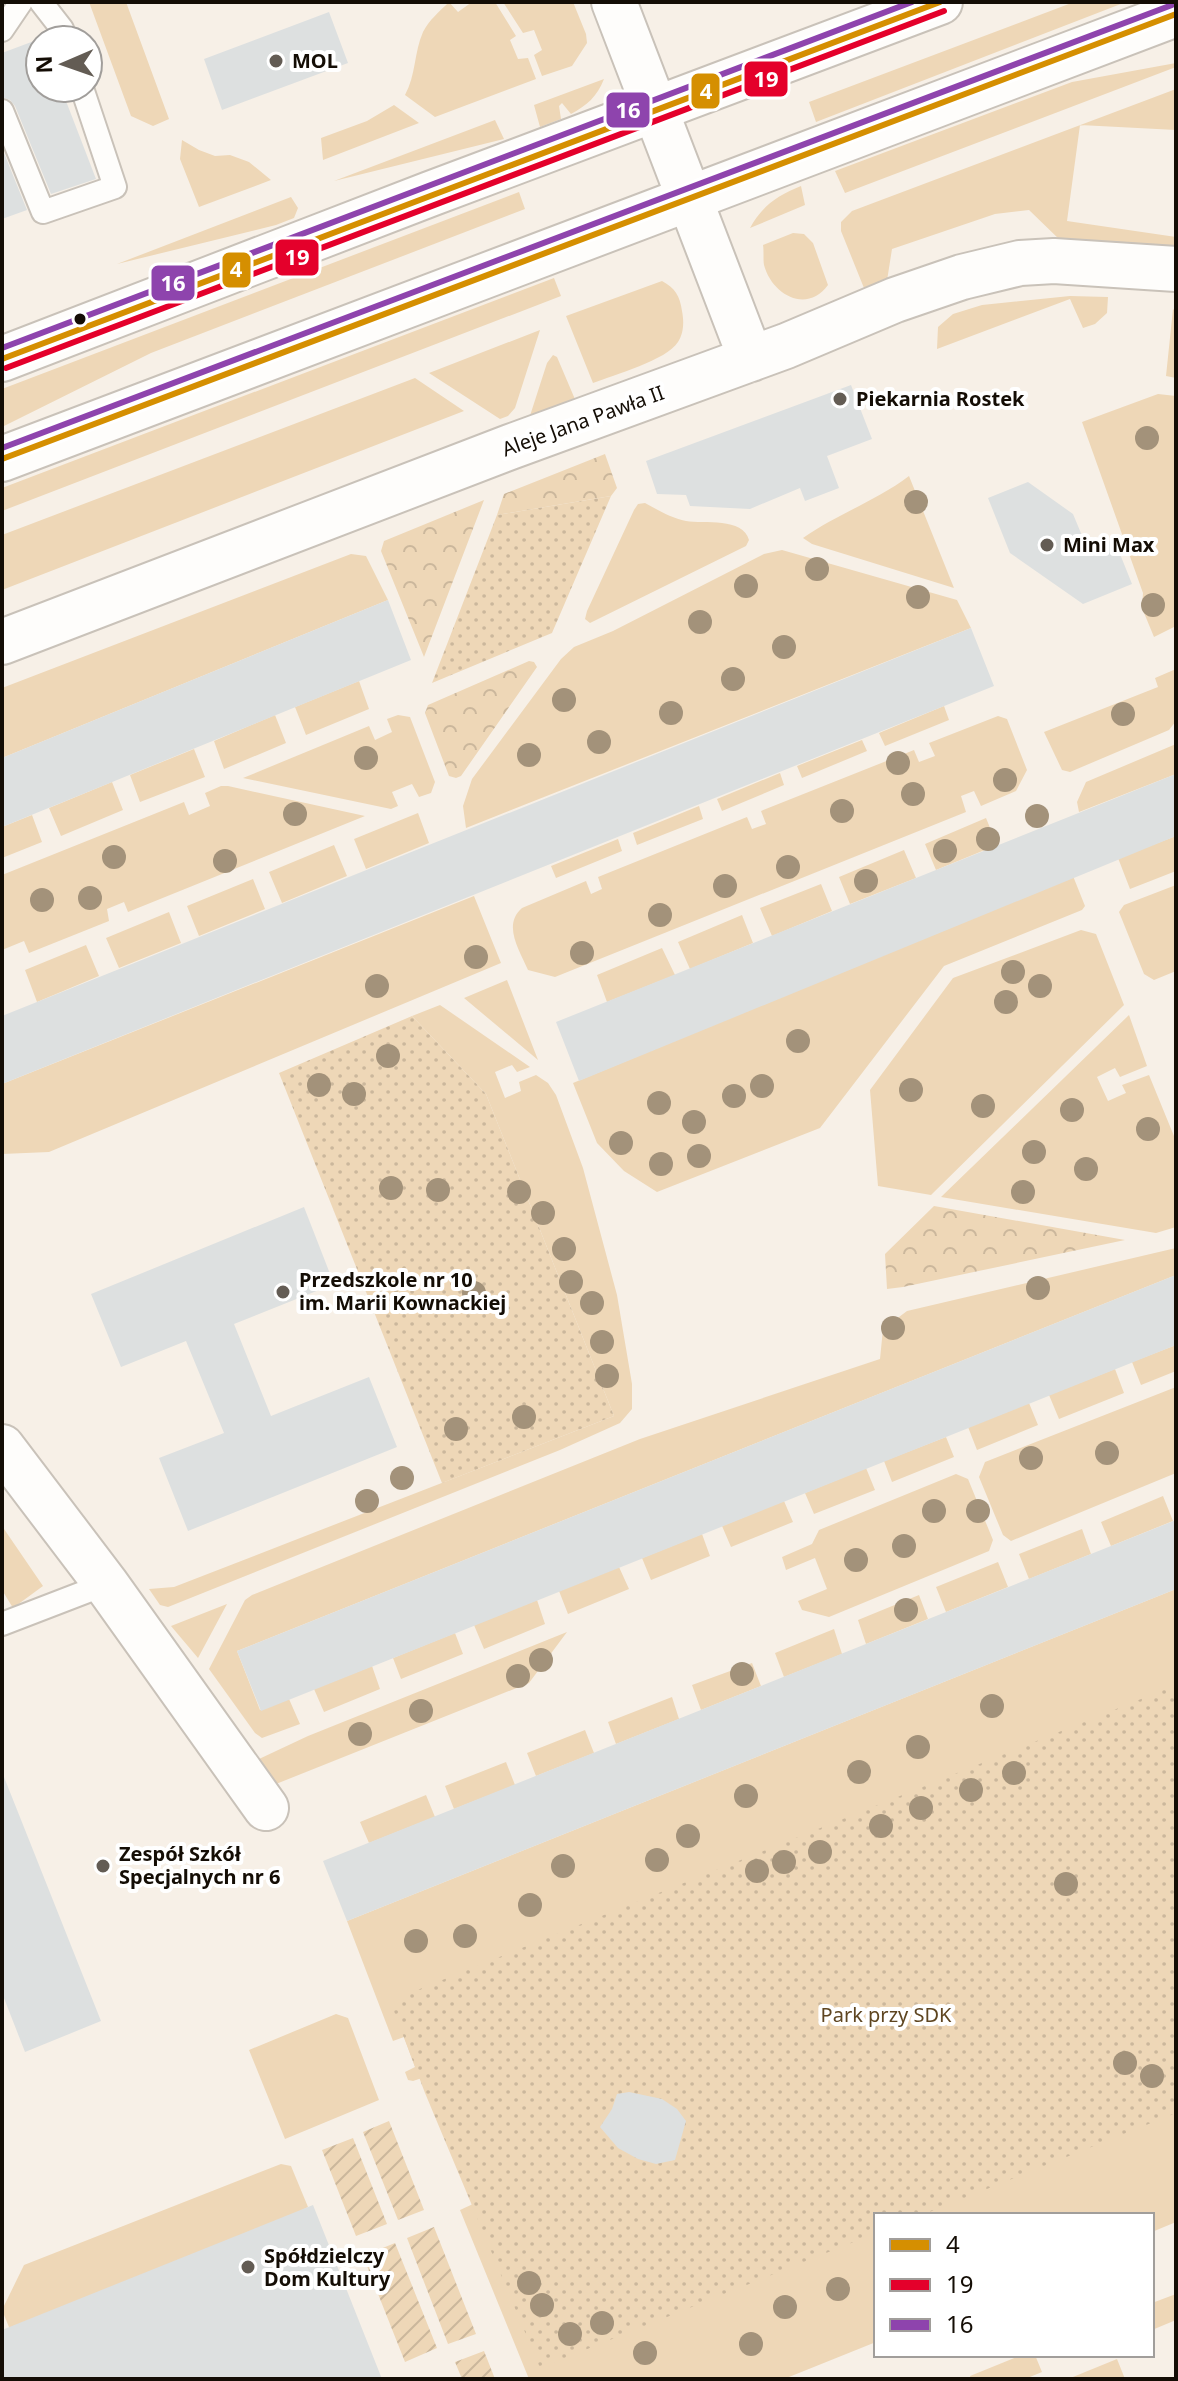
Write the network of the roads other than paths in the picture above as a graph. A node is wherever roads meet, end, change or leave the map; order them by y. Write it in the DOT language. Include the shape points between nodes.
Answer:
graph roads {
  1 [pos="21,2"];
  2 [pos="41,2"];
  3 [pos="614,2"];
  4 [pos="940,2"];
  5 [pos="1176,14"];
  6 [pos="58,24"];
  7 [pos="2,30"];
  8 [pos="87,104"];
  9 [pos="2,111"];
  10 [pos="654,111"];
  11 [pos="689,199"];
  12 [pos="1176,269"];
  13 [pos="2,359"];
  14 [pos="751,359"];
  15 [pos="2,459"];
  16 [pos="2,642"];
  17 [pos="2,1447"];
  18 [pos="106,1584"];
  19 [pos="2,1624"];
  20 [pos="266,1808"];
  1 -- 7 [label="lane"];
  2 -- 6 [label="lane"];
  3 -- 10 [label="main road"];
  4 -- 10 [label="main road"];
  5 -- 11 [label="main road"];
  8 -- 9 [label="lane" via="115,187 43,212"];
  10 -- 11 [label="main road"];
  10 -- 13 [label="main road"];
  11 -- 14 [label="main road"];
  11 -- 15 [label="main road"];
  12 -- 14 [label="main road, Aleje Jana Pawła II" via="1054,261 990,269 895,300"];
  14 -- 16 [label="main road, Aleje Jana Pawła II"];
  17 -- 18 [label="main road"];
  18 -- 19 [label="lane"];
  18 -- 20 [label="main road"];
}
